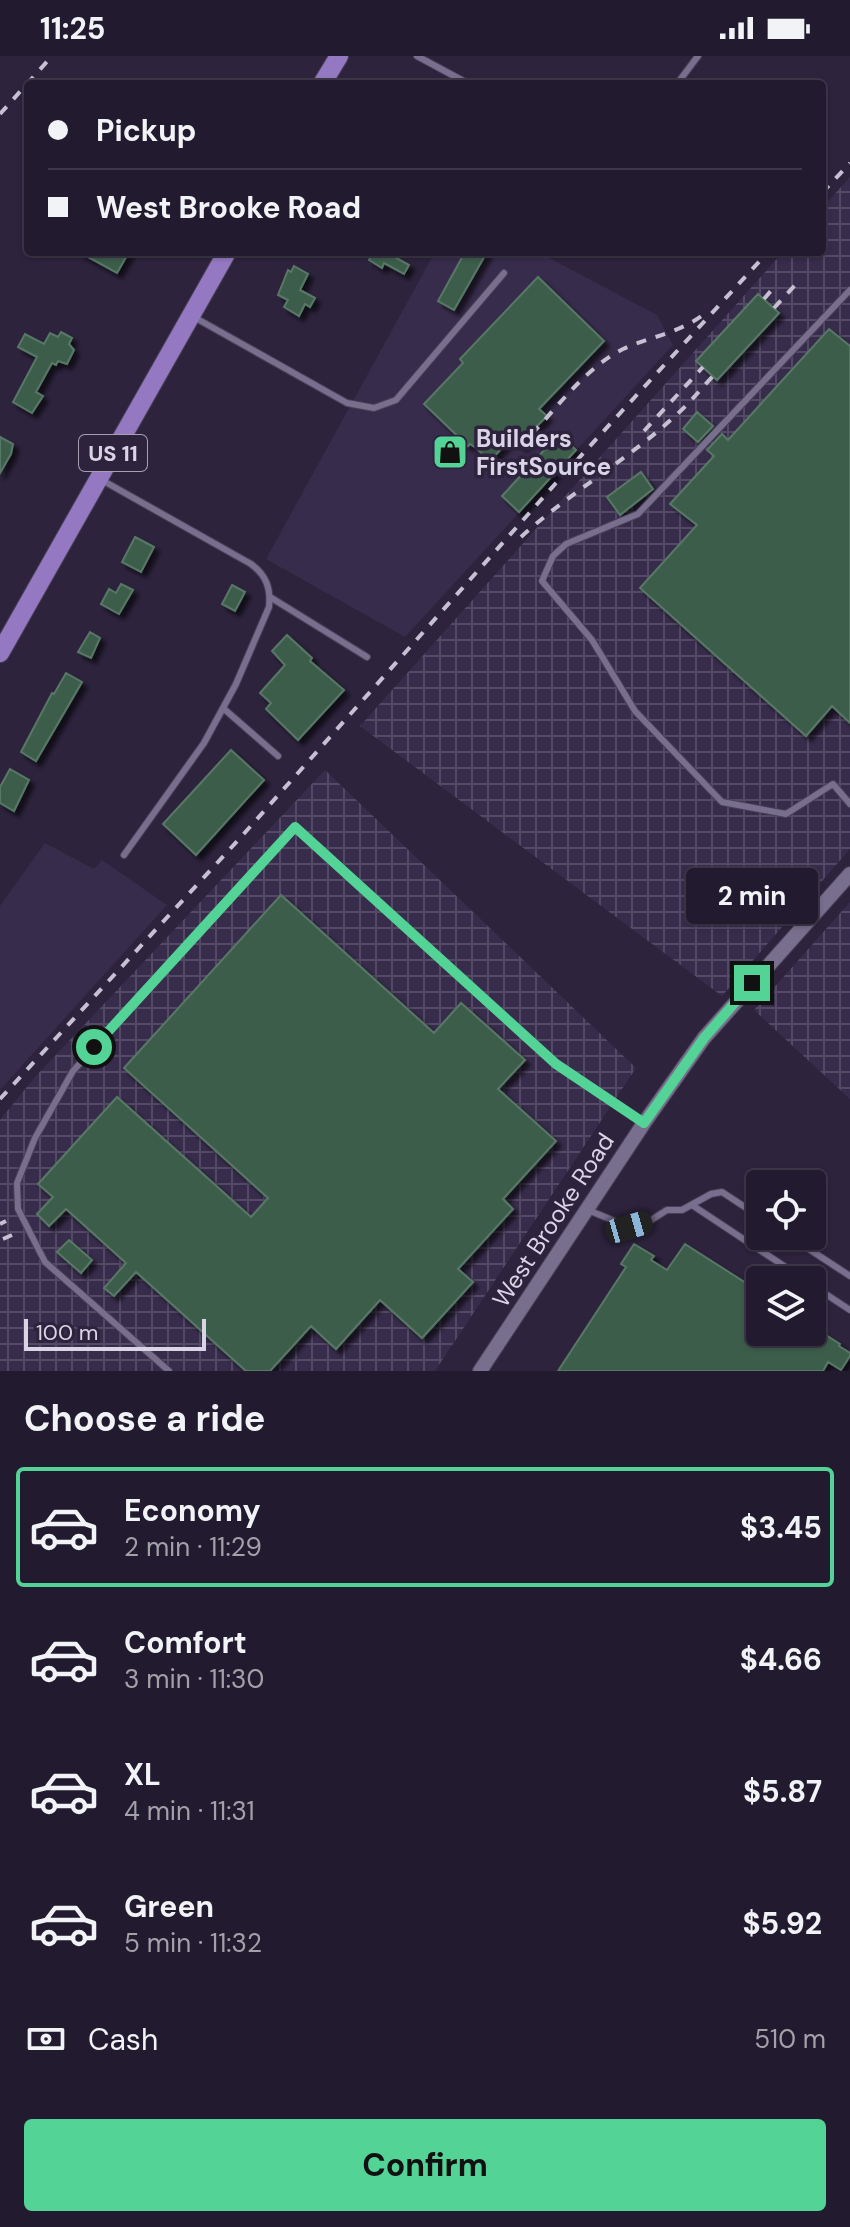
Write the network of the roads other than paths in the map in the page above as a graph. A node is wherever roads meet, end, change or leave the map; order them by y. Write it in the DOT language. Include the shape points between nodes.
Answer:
graph roads {
  1 [pos="417,56"];
  2 [pos="698,56"];
  3 [pos="335,57"];
  4 [pos="324,80"];
  5 [pos="462,80"];
  6 [pos="680,80"];
  7 [pos="225,256"];
  8 [pos="504,273"];
  9 [pos="850,290"];
  10 [pos="191,315"];
  11 [pos="99,479"];
  12 [pos="270,597"];
  13 [pos="0,653"];
  14 [pos="367,657"];
  15 [pos="223,708"];
  16 [pos="278,756"];
  17 [pos="850,804"];
  18 [pos="124,855"];
  19 [pos="850,874"];
  20 [pos="644,1123"];
  21 [pos="692,1205"];
  22 [pos="746,1208"];
  23 [pos="585,1209"];
  24 [pos="810,1250"];
  25 [pos="784,1266"];
  26 [pos="850,1276"];
  27 [pos="826,1294"];
  28 [pos="850,1310"];
  29 [pos="169,1371"];
  30 [pos="480,1371"];
  1 -- 5 [label="lane"];
  2 -- 6 [label="lane"];
  3 -- 4 [label="main road"];
  7 -- 10 [label="main road, US 11"];
  8 -- 10 [label="lane" via="396,400 374,408 347,403"];
  9 -- 17 [label="lane" via="638,514 566,544 553,556 542,581 592,640 635,711 722,802 786,814 833,784"];
  10 -- 11 [label="main road, US 11"];
  11 -- 12 [label="lane" via="251,564 265,577"];
  11 -- 13 [label="main road, US 11"];
  12 -- 14 [label="lane"];
  12 -- 15 [label="lane"];
  15 -- 16 [label="lane"];
  15 -- 18 [label="lane"];
  19 -- 20 [label="street, West Brooke Road" via="704,1038"];
  20 -- 23 [label="street, West Brooke Road"];
  20 -- 29 [label="lane" via="556,1064 295,827 73,1071 35,1138 17,1183 18,1209 45,1262"];
  21 -- 22 [label="lane" via="722,1192"];
  21 -- 23 [label="lane" via="629,1227"];
  21 -- 25 [label="lane"];
  23 -- 30 [label="street, West Brooke Road"];
  24 -- 26 [label="lane"];
  27 -- 28 [label="lane"];
}
